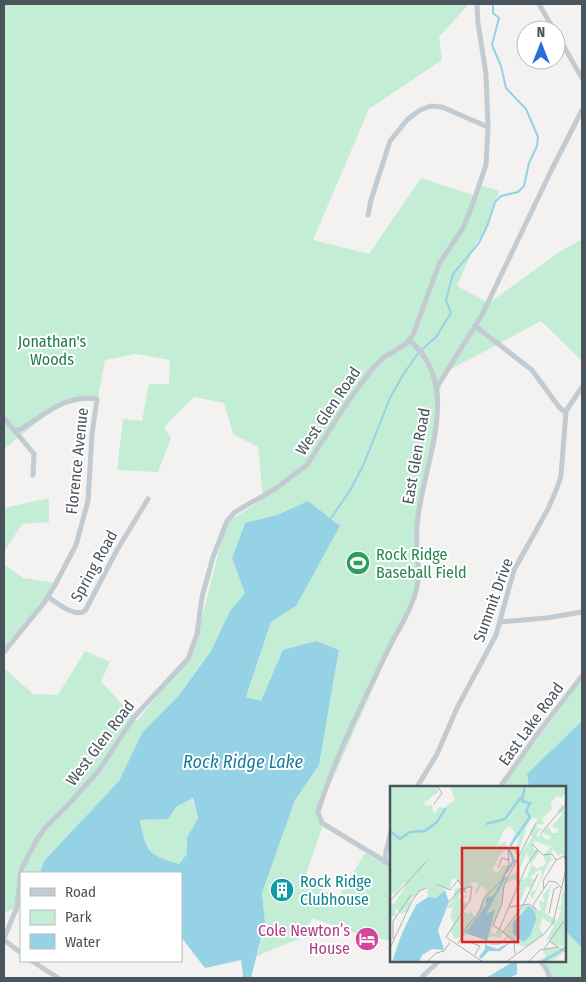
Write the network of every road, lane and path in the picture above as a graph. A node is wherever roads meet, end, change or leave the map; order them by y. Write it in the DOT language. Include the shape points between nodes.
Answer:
graph roads {
  1 [pos="477,4"];
  2 [pos="539,4"];
  3 [pos="548,20"];
  4 [pos="566,51"];
  5 [pos="582,78"];
  6 [pos="582,110"];
  7 [pos="488,127"];
  8 [pos="368,215"];
  9 [pos="475,326"];
  10 [pos="409,340"];
  11 [pos="437,387"];
  12 [pos="582,387"];
  13 [pos="566,413"];
  14 [pos="4,418"];
  15 [pos="15,431"];
  16 [pos="33,475"];
  17 [pos="148,499"];
  18 [pos="48,597"];
  19 [pos="582,612"];
  20 [pos="500,622"];
  21 [pos="4,652"];
  22 [pos="582,676"];
  23 [pos="417,786"];
  24 [pos="501,786"];
  25 [pos="390,836"];
  26 [pos="385,862"];
  27 [pos="390,864"];
  28 [pos="21,872"];
  29 [pos="20,879"];
  30 [pos="4,939"];
  31 [pos="20,952"];
  32 [pos="34,962"];
  33 [pos="438,962"];
  34 [pos="541,962"];
  35 [pos="58,978"];
  36 [pos="421,978"];
  37 [pos="550,978"];
  1 -- 7 [label="street" via="486,74"];
  2 -- 3 [label="street"];
  4 -- 5 [label="street"];
  6 -- 9 [label="street, East Glen Road"];
  7 -- 8 [label="street" via="442,107 420,110 390,141"];
  7 -- 10 [label="street" via="486,165 472,206 463,228 439,264"];
  9 -- 11 [label="street, East Glen Road"];
  9 -- 13 [label="street" via="532,370"];
  10 -- 11 [label="street" via="423,353"];
  10 -- 28 [label="street, West Glen Road" via="372,369 307,465 227,520 213,557 202,597 197,634 188,659 134,717 100,769 44,829"];
  11 -- 26 [label="street, East Glen Road" via="437,426 422,486 417,526 417,586 342,750 318,812 321,821 333,831"];
  12 -- 13 [label="street, Summit Drive"];
  13 -- 20 [label="street, Summit Drive" via="557,488 514,570"];
  14 -- 15 [label="street"];
  15 -- 16 [label="street" via="34,454"];
  15 -- 18 [label="street, Florence Avenue" via="70,400 97,399 88,502 83,524 76,545"];
  17 -- 18 [label="street, Spring Road" via="85,611 80,614"];
  18 -- 21 [label="street, Florence Avenue"];
  19 -- 20 [label="street"];
  20 -- 23 [label="street, Summit Drive" via="436,754"];
  22 -- 24 [label="street, East Lake Road"];
  25 -- 26 [label="street"];
  26 -- 27 [label="street"];
  29 -- 30 [label="street, West Glen Road" via="17,907"];
  30 -- 31 [label="street"];
  32 -- 35 [label="street"];
  33 -- 36 [label="street"];
  34 -- 37 [label="street"];
}
